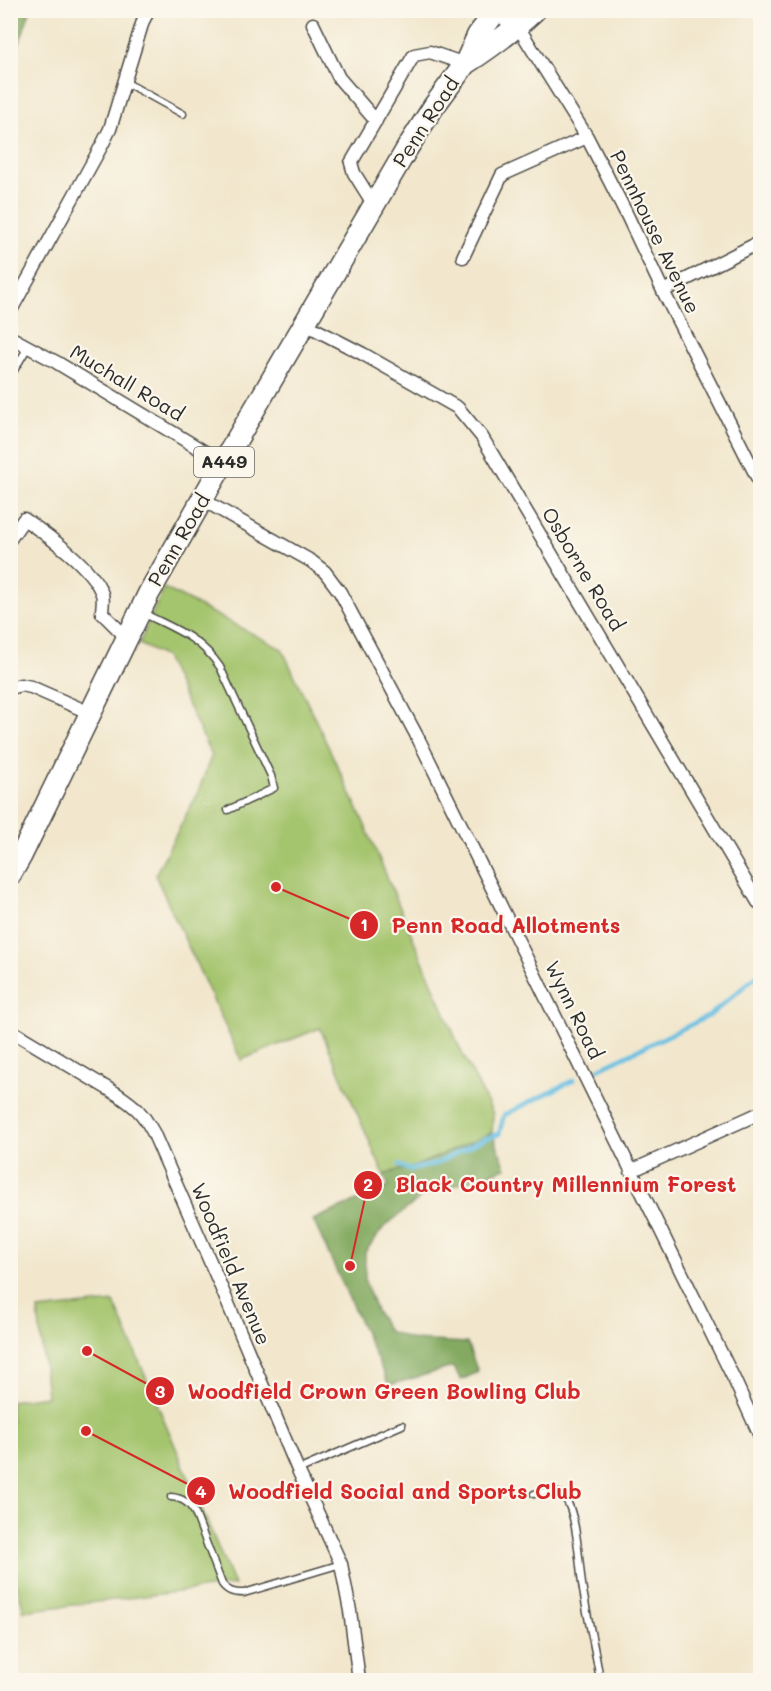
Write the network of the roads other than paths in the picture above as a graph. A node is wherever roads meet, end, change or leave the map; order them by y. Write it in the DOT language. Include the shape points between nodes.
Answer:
graph roads {
  1 [pos="149,10"];
  2 [pos="535,10"];
  3 [pos="496,11"];
  4 [pos="313,24"];
  5 [pos="517,28"];
  6 [pos="465,64"];
  7 [pos="124,82"];
  8 [pos="183,114"];
  9 [pos="376,121"];
  10 [pos="586,137"];
  11 [pos="374,205"];
  12 [pos="760,242"];
  13 [pos="463,257"];
  14 [pos="663,291"];
  15 [pos="10,312"];
  16 [pos="305,324"];
  17 [pos="10,337"];
  18 [pos="28,347"];
  19 [pos="10,377"];
  20 [pos="223,463"];
  21 [pos="760,483"];
  22 [pos="203,500"];
  23 [pos="10,539"];
  24 [pos="140,611"];
  25 [pos="127,638"];
  26 [pos="10,688"];
  27 [pos="90,713"];
  28 [pos="228,810"];
  29 [pos="10,875"];
  30 [pos="760,903"];
  31 [pos="10,1030"];
  32 [pos="760,1113"];
  33 [pos="631,1171"];
  34 [pos="402,1425"];
  35 [pos="760,1436"];
  36 [pos="298,1470"];
  37 [pos="534,1494"];
  38 [pos="171,1497"];
  39 [pos="341,1564"];
  40 [pos="359,1680"];
  41 [pos="600,1680"];
  1 -- 7 [label="street"];
  2 -- 5 [label="highway, Penn Road / A449"];
  3 -- 5 [label="street, Pennhouse Avenue"];
  3 -- 6 [label="highway, Penn Road / A449" via="478,35"];
  4 -- 9 [label="street" via="339,78"];
  5 -- 6 [label="highway, Penn Road / A449"];
  5 -- 10 [label="street, Pennhouse Avenue"];
  6 -- 9 [label="street" via="430,52 414,55"];
  6 -- 11 [label="highway, Penn Road / A449" via="429,114"];
  7 -- 8 [label="lane"];
  7 -- 15 [label="street" via="110,129"];
  9 -- 11 [label="street" via="351,163"];
  10 -- 13 [label="street" via="502,175"];
  10 -- 14 [label="street, Pennhouse Avenue"];
  11 -- 16 [label="highway, Penn Road / A449"];
  12 -- 14 [label="street"];
  14 -- 21 [label="street, Pennhouse Avenue"];
  16 -- 20 [label="highway, Penn Road / A449"];
  16 -- 30 [label="street, Osborne Road" via="458,408 482,437"];
  17 -- 18 [label="street, Muchall Road"];
  18 -- 19 [label="lane"];
  18 -- 20 [label="street, Muchall Road"];
  20 -- 22 [label="highway, Penn Road / A449"];
  22 -- 24 [label="highway, Penn Road / A449"];
  22 -- 33 [label="street, Wynn Road" via="311,561 340,592 419,740"];
  23 -- 25 [label="street" via="24,519 59,544 93,579 103,595 102,613"];
  24 -- 25 [label="highway, Penn Road / A449"];
  24 -- 28 [label="lane" via="195,640 211,654 271,776 274,788"];
  25 -- 27 [label="highway, Penn Road / A449"];
  26 -- 27 [label="street" via="31,687"];
  27 -- 29 [label="highway, Penn Road / A449"];
  31 -- 36 [label="street, Woodfield Avenue" via="117,1094 143,1115"];
  32 -- 33 [label="street"];
  33 -- 35 [label="street, Wynn Road"];
  34 -- 36 [label="lane"];
  36 -- 39 [label="street, Woodfield Avenue"];
  37 -- 41 [label="lane" via="554,1492 563,1496 568,1505"];
  38 -- 39 [label="lane" via="185,1501 195,1513 222,1584 231,1592 244,1593"];
  39 -- 40 [label="street, Woodfield Avenue"];
}
